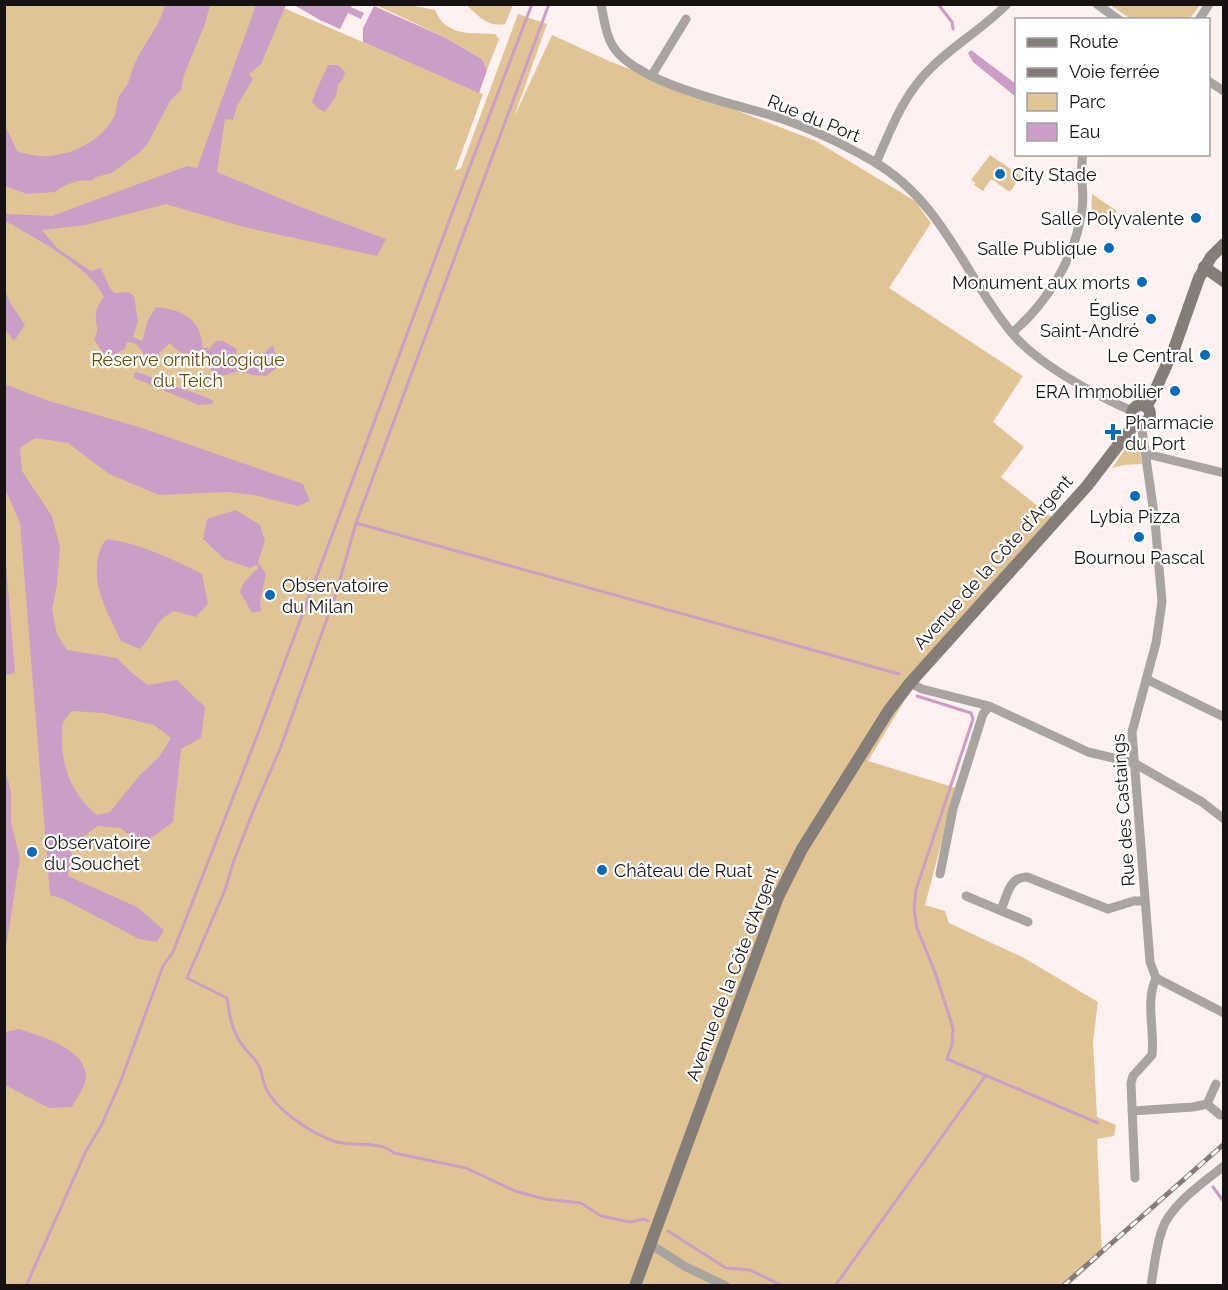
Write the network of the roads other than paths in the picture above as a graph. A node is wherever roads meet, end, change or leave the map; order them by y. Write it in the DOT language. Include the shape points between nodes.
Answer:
graph roads {
  1 [pos="602,4"];
  2 [pos="1007,4"];
  3 [pos="1097,4"];
  4 [pos="1209,4"];
  5 [pos="1116,18"];
  6 [pos="1200,18"];
  7 [pos="686,19"];
  8 [pos="652,75"];
  9 [pos="1210,82"];
  10 [pos="1224,91"];
  11 [pos="1083,156"];
  12 [pos="876,163"];
  13 [pos="1224,244"];
  14 [pos="1204,267"];
  15 [pos="1224,281"];
  16 [pos="1012,333"];
  17 [pos="1136,419"];
  18 [pos="1147,454"];
  19 [pos="1224,473"];
  20 [pos="1146,679"];
  21 [pos="910,683"];
  22 [pos="989,706"];
  23 [pos="1224,717"];
  24 [pos="1134,764"];
  25 [pos="1224,819"];
  26 [pos="940,874"];
  27 [pos="966,896"];
  28 [pos="1145,901"];
  29 [pos="1001,910"];
  30 [pos="1028,921"];
  31 [pos="1156,978"];
  32 [pos="1224,1013"];
  33 [pos="1216,1084"];
  34 [pos="1207,1104"];
  35 [pos="1132,1111"];
  36 [pos="1220,1115"];
  37 [pos="1224,1166"];
  38 [pos="1135,1178"];
  39 [pos="650,1244"];
  40 [pos="635,1286"];
  41 [pos="726,1286"];
  42 [pos="1151,1286"];
  1 -- 8 [label="street, Rue du Port" via="614,48"];
  2 -- 12 [label="street" via="924,75 897,115"];
  3 -- 5 [label="street"];
  4 -- 6 [label="street"];
  7 -- 8 [label="street"];
  8 -- 12 [label="street, Rue du Port" via="835,140"];
  9 -- 10 [label="street"];
  11 -- 16 [label="street" via="1082,211 1065,266 1039,304"];
  12 -- 16 [label="street, Rue du Port" via="905,183 937,218"];
  13 -- 14 [label="main road"];
  14 -- 15 [label="main road"];
  14 -- 17 [label="main road" via="1175,346 1146,406 1149,416 1146,421"];
  16 -- 17 [label="street, Rue du Port" via="1059,371"];
  17 -- 18 [label="street, Rue des Castaings"];
  17 -- 21 [label="main road, Avenue de la Côte d'Argent" via="1101,469"];
  18 -- 19 [label="street"];
  18 -- 20 [label="street, Rue des Castaings" via="1162,602"];
  20 -- 23 [label="street"];
  20 -- 24 [label="street, Rue des Castaings" via="1132,732"];
  21 -- 22 [label="street"];
  21 -- 39 [label="main road, Avenue de la Côte d'Argent" via="872,737 784,882"];
  22 -- 24 [label="street" via="1088,752"];
  22 -- 26 [label="street" via="983,714 953,809"];
  24 -- 25 [label="street" via="1202,802"];
  24 -- 28 [label="street, Rue des Castaings"];
  27 -- 29 [label="street"];
  28 -- 29 [label="street" via="1108,909 1021,877 1012,883"];
  28 -- 31 [label="street, Rue des Castaings" via="1150,962"];
  29 -- 30 [label="street"];
  31 -- 32 [label="street"];
  31 -- 35 [label="street" via="1151,1000 1152,1055 1133,1076"];
  33 -- 34 [label="street"];
  34 -- 35 [label="street"];
  34 -- 36 [label="street"];
  35 -- 38 [label="street"];
  37 -- 42 [label="street" via="1166,1221"];
  39 -- 40 [label="main road, Avenue de la Côte d'Argent"];
  39 -- 41 [label="street"];
}
